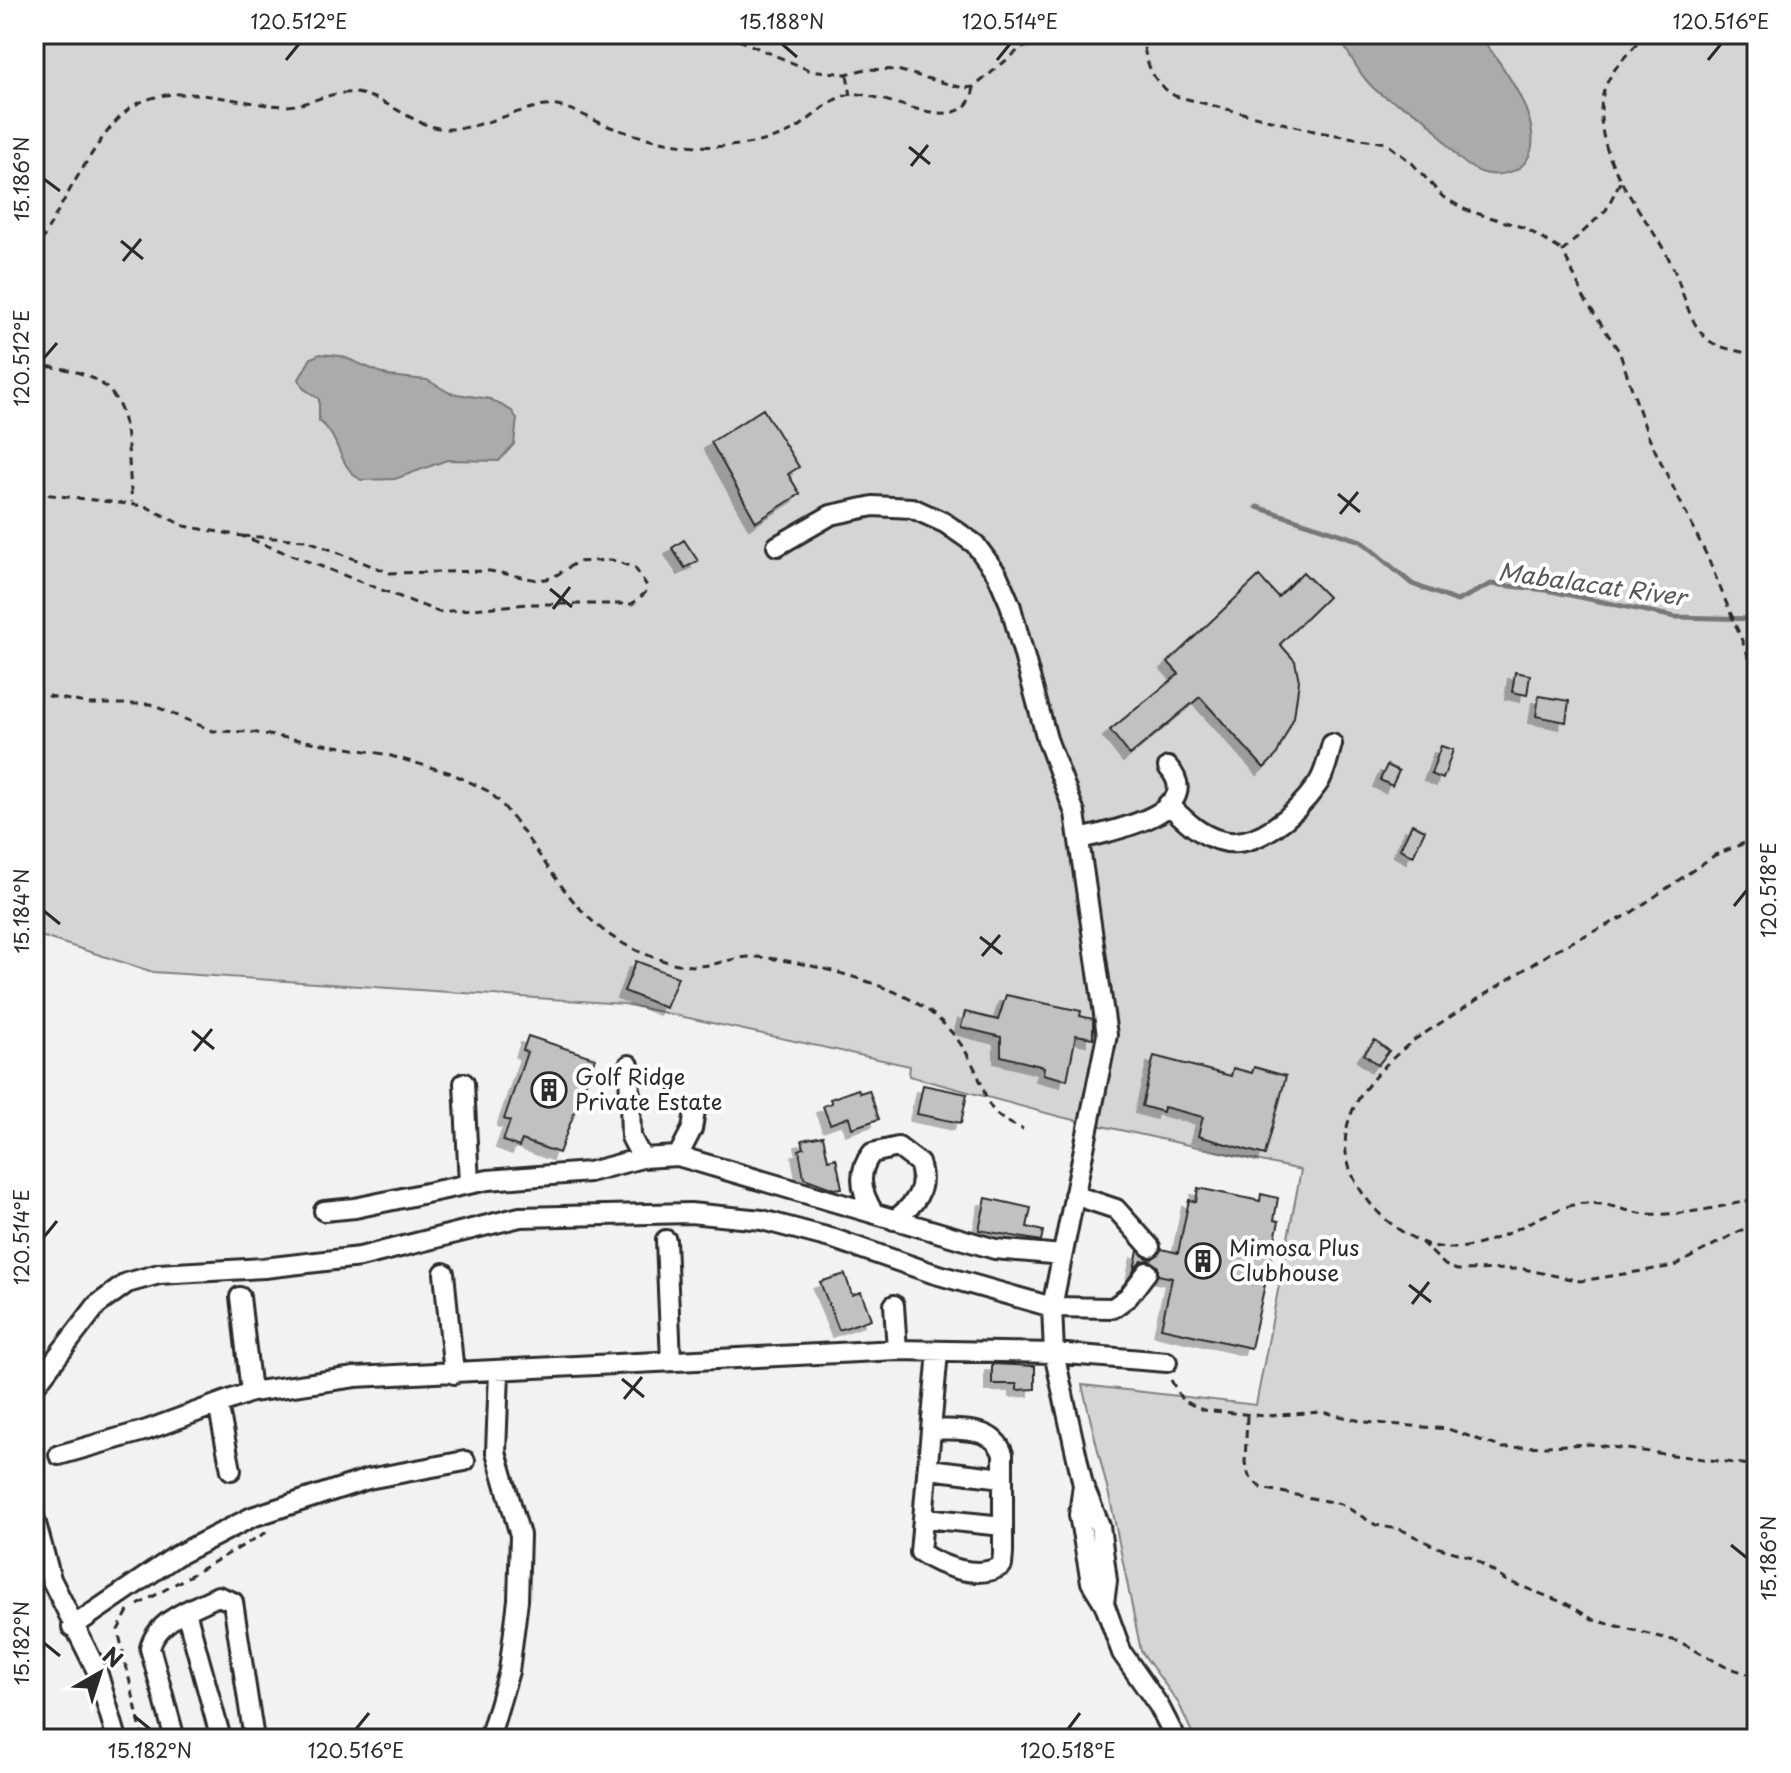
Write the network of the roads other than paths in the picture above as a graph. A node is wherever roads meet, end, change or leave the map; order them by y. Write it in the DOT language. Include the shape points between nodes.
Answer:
graph roads {
  1 [pos="777,546"];
  2 [pos="1332,744"];
  3 [pos="1168,767"];
  4 [pos="1168,804"];
  5 [pos="1080,839"];
  6 [pos="629,1065"];
  7 [pos="464,1083"];
  8 [pos="695,1111"];
  9 [pos="678,1156"];
  10 [pos="642,1158"];
  11 [pos="469,1184"];
  12 [pos="1074,1195"];
  13 [pos="324,1211"];
  14 [pos="874,1213"];
  15 [pos="894,1220"];
  16 [pos="666,1240"];
  17 [pos="1150,1247"];
  18 [pos="1062,1255"];
  19 [pos="1147,1272"];
  20 [pos="444,1273"];
  21 [pos="240,1297"];
  22 [pos="894,1305"];
  23 [pos="1052,1307"];
  24 [pos="897,1350"];
  25 [pos="938,1352"];
  26 [pos="1054,1353"];
  27 [pos="671,1361"];
  28 [pos="1167,1362"];
  29 [pos="499,1372"];
  30 [pos="454,1374"];
  31 [pos="34,1387"];
  32 [pos="251,1392"];
  33 [pos="218,1404"];
  34 [pos="932,1429"];
  35 [pos="59,1455"];
  36 [pos="465,1461"];
  37 [pos="929,1469"];
  38 [pos="231,1470"];
  39 [pos="1003,1478"];
  40 [pos="34,1516"];
  41 [pos="925,1518"];
  42 [pos="1003,1526"];
  43 [pos="186,1611"];
  44 [pos="72,1627"];
  45 [pos="117,1739"];
  46 [pos="175,1739"];
  47 [pos="221,1739"];
  48 [pos="254,1739"];
  49 [pos="489,1739"];
  50 [pos="1176,1739"];
  1 -- 5 [label="street" via="831,515 873,506 912,508 975,544 1010,604"];
  2 -- 4 [label="street" via="1317,785 1282,820 1243,843 1220,841 1193,828"];
  3 -- 4 [label="street" via="1179,786"];
  4 -- 5 [label="street" via="1125,830"];
  5 -- 12 [label="street" via="1107,1035"];
  6 -- 10 [label="street" via="631,1137"];
  7 -- 11 [label="street"];
  8 -- 9 [label="street"];
  9 -- 10 [label="street"];
  9 -- 14 [label="street"];
  10 -- 11 [label="street" via="589,1172"];
  11 -- 13 [label="street"];
  12 -- 17 [label="street" via="1116,1209"];
  12 -- 18 [label="street"];
  14 -- 15 [label="street"];
  14 -- 15 [label="street" via="862,1189 863,1168 872,1153 898,1147 919,1163 922,1181 915,1203"];
  15 -- 18 [label="street" via="995,1249"];
  16 -- 27 [label="street"];
  18 -- 23 [label="street"];
  19 -- 23 [label="street" via="1113,1308"];
  20 -- 30 [label="street"];
  21 -- 32 [label="street"];
  22 -- 24 [label="street"];
  23 -- 26 [label="street"];
  23 -- 31 [label="street" via="762,1220 690,1213 520,1217 360,1257 159,1274 127,1283 97,1305"];
  24 -- 25 [label="street"];
  24 -- 27 [label="street"];
  25 -- 26 [label="street"];
  25 -- 34 [label="street"];
  26 -- 28 [label="street"];
  26 -- 50 [label="street" via="1083,1485 1079,1515 1091,1582 1122,1653"];
  27 -- 29 [label="street"];
  29 -- 30 [label="street"];
  29 -- 49 [label="street" via="496,1452 520,1535 509,1671"];
  30 -- 32 [label="street" via="355,1377"];
  32 -- 33 [label="street"];
  33 -- 35 [label="street"];
  33 -- 38 [label="street"];
  34 -- 37 [label="street"];
  34 -- 39 [label="street" via="989,1434 1003,1454"];
  36 -- 44 [label="street" via="368,1479 252,1517 176,1556"];
  37 -- 39 [label="street"];
  37 -- 41 [label="street"];
  39 -- 42 [label="street"];
  40 -- 44 [label="street" via="51,1579"];
  41 -- 42 [label="street"];
  41 -- 42 [label="street" via="920,1552 965,1570 1002,1565"];
  43 -- 46 [label="street" via="159,1629 150,1648"];
  43 -- 47 [label="street"];
  43 -- 48 [label="street" via="218,1596 233,1602"];
  44 -- 45 [label="street" via="97,1671"];
}
